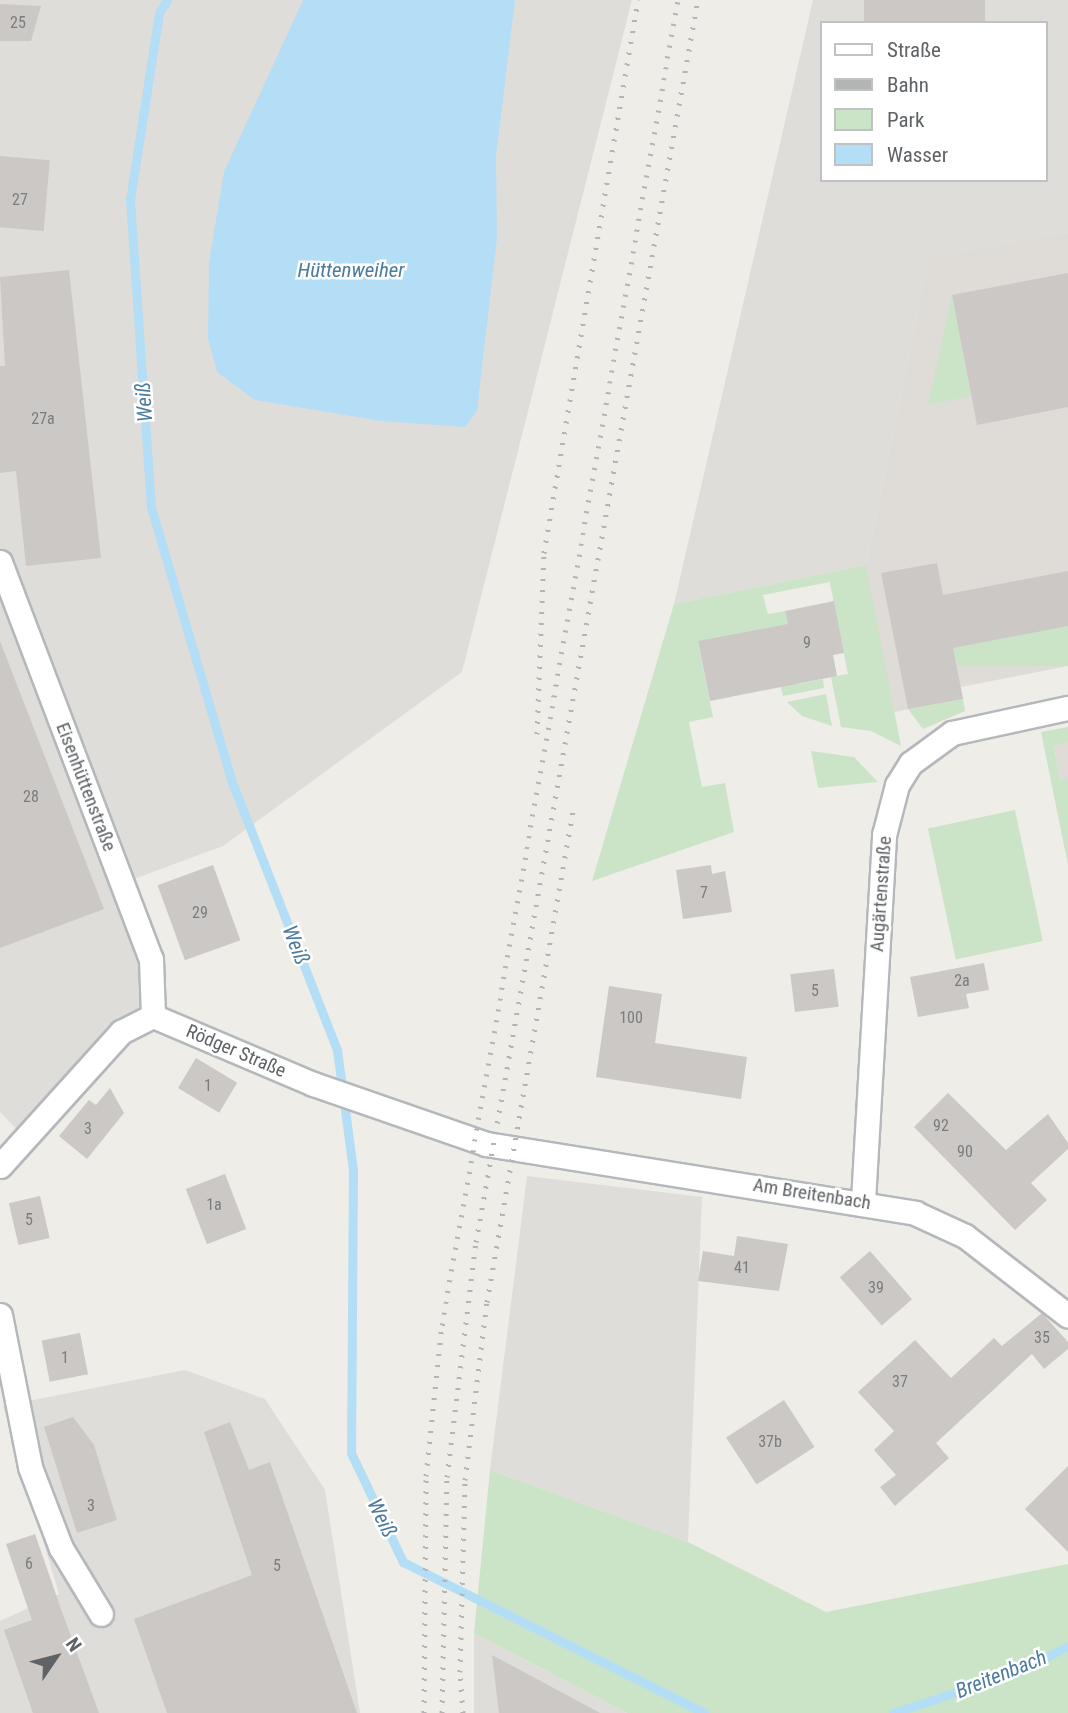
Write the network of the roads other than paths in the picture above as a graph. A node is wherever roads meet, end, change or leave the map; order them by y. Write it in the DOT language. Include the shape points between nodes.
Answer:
graph roads {
  1 [pos="0,562"];
  2 [pos="1068,708"];
  3 [pos="153,1016"];
  4 [pos="525,1150"];
  5 [pos="0,1166"];
  6 [pos="863,1201"];
  7 [pos="0,1315"];
  8 [pos="1068,1315"];
  9 [pos="102,1614"];
  1 -- 3 [label="street, Eisenhüttenstraße" via="151,959"];
  2 -- 6 [label="street, Augärtenstraße" via="952,733 911,763 897,785 884,835"];
  3 -- 4 [label="street, Rödger Straße" via="313,1084 486,1144"];
  3 -- 5 [label="street" via="121,1032"];
  4 -- 6 [label="street, Am Breitenbach"];
  6 -- 8 [label="street, Am Breitenbach" via="915,1213 965,1236"];
  7 -- 9 [label="street" via="30,1467 61,1548"];
}
